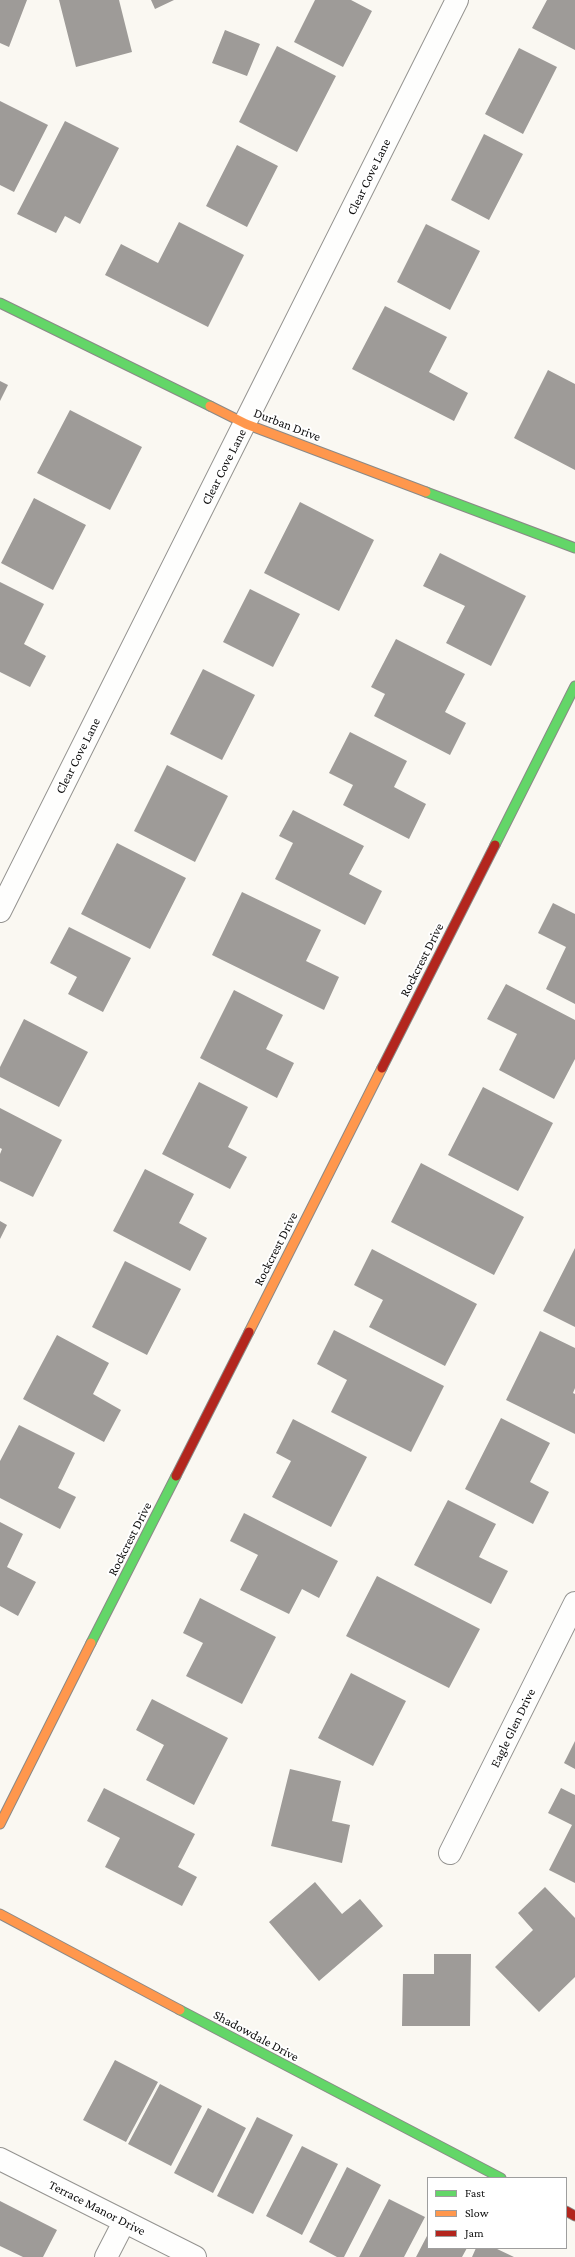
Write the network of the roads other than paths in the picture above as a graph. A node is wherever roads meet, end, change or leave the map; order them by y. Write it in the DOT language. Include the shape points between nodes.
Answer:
graph roads {
  1 [pos="457,0"];
  2 [pos="0,303"];
  3 [pos="246,424"];
  4 [pos="575,548"];
  5 [pos="575,686"];
  6 [pos="0,911"];
  7 [pos="575,1603"];
  8 [pos="0,1824"];
  9 [pos="450,1854"];
  10 [pos="0,1914"];
  11 [pos="0,2159"];
  12 [pos="499,2177"];
  13 [pos="124,2222"];
  14 [pos="106,2257"];
  15 [pos="195,2257"];
  1 -- 3 [label="street, Clear Cove Lane"];
  2 -- 3 [label="street, Durban Drive"];
  3 -- 4 [label="street, Durban Drive"];
  3 -- 6 [label="street, Clear Cove Lane"];
  5 -- 8 [label="street, Rockcrest Drive"];
  7 -- 9 [label="street, Eagle Glen Drive"];
  10 -- 12 [label="street, Shadowdale Drive"];
  11 -- 13 [label="street, Terrace Manor Drive"];
  13 -- 14 [label="street"];
  13 -- 15 [label="street, Terrace Manor Drive"];
}
